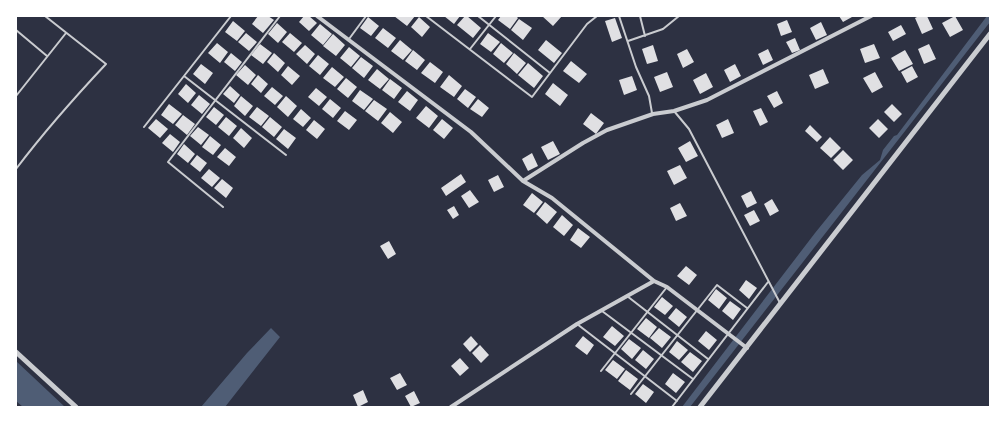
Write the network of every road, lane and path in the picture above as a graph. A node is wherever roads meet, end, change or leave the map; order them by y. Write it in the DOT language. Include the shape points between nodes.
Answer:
graph roads {
  1 [pos="45,16"];
  2 [pos="231,16"];
  3 [pos="280,16"];
  4 [pos="317,16"];
  5 [pos="366,16"];
  6 [pos="426,16"];
  7 [pos="478,16"];
  8 [pos="496,16"];
  9 [pos="597,16"];
  10 [pos="619,16"];
  11 [pos="640,16"];
  12 [pos="678,16"];
  13 [pos="871,16"];
  14 [pos="489,25"];
  15 [pos="16,30"];
  16 [pos="66,33"];
  17 [pos="990,34"];
  18 [pos="645,36"];
  19 [pos="348,40"];
  20 [pos="628,41"];
  21 [pos="470,49"];
  22 [pos="48,56"];
  23 [pos="550,73"];
  24 [pos="184,76"];
  25 [pos="16,96"];
  26 [pos="215,101"];
  27 [pos="674,111"];
  28 [pos="653,114"];
  29 [pos="144,127"];
  30 [pos="286,155"];
  31 [pos="16,169"];
  32 [pos="523,181"];
  33 [pos="223,207"];
  34 [pos="654,282"];
  35 [pos="768,282"];
  36 [pos="667,287"];
  37 [pos="627,296"];
  38 [pos="781,305"];
  39 [pos="747,308"];
  40 [pos="696,309"];
  41 [pos="602,311"];
  42 [pos="648,312"];
  43 [pos="577,324"];
  44 [pos="631,333"];
  45 [pos="728,334"];
  46 [pos="677,335"];
  47 [pos="745,346"];
  48 [pos="16,352"];
  49 [pos="615,354"];
  50 [pos="661,356"];
  51 [pos="708,359"];
  52 [pos="601,371"];
  53 [pos="645,377"];
  54 [pos="693,379"];
  55 [pos="631,394"];
  56 [pos="677,401"];
  57 [pos="76,407"];
  58 [pos="451,407"];
  59 [pos="672,407"];
  60 [pos="700,407"];
  1 -- 16 [label="lane"];
  2 -- 24 [label="lane"];
  3 -- 26 [label="lane"];
  4 -- 19 [label="street"];
  5 -- 19 [label="lane"];
  6 -- 21 [label="lane"];
  7 -- 14 [label="lane"];
  8 -- 14 [label="lane"];
  9 -- 23 [label="lane" via="587,24"];
  10 -- 20 [label="lane"];
  11 -- 18 [label="lane"];
  12 -- 18 [label="lane" via="663,29"];
  13 -- 27 [label="street" via="707,100"];
  14 -- 21 [label="lane"];
  14 -- 23 [label="lane"];
  15 -- 22 [label="lane"];
  16 -- 22 [label="lane"];
  16 -- 31 [label="lane" via="106,64"];
  17 -- 38 [label="street"];
  18 -- 20 [label="lane"];
  19 -- 32 [label="street" via="471,132"];
  20 -- 28 [label="lane" via="649,96"];
  21 -- 23 [label="lane" via="532,97"];
  22 -- 25 [label="lane"];
  24 -- 26 [label="lane"];
  24 -- 29 [label="lane"];
  26 -- 30 [label="lane"];
  26 -- 33 [label="lane" via="168,162"];
  27 -- 28 [label="street"];
  27 -- 35 [label="lane" via="689,129"];
  28 -- 32 [label="street" via="607,130"];
  32 -- 34 [label="street" via="552,198"];
  34 -- 36 [label="street"];
  34 -- 37 [label="street"];
  35 -- 38 [label="lane"];
  35 -- 39 [label="lane"];
  36 -- 40 [label="street"];
  36 -- 42 [label="lane"];
  37 -- 41 [label="street"];
  37 -- 42 [label="lane"];
  38 -- 47 [label="street"];
  39 -- 40 [label="lane" via="717,285"];
  39 -- 45 [label="lane"];
  40 -- 45 [label="street"];
  40 -- 46 [label="lane"];
  41 -- 43 [label="street"];
  41 -- 44 [label="lane"];
  42 -- 44 [label="lane"];
  42 -- 46 [label="lane"];
  43 -- 49 [label="lane"];
  43 -- 58 [label="street"];
  44 -- 49 [label="lane"];
  44 -- 50 [label="lane"];
  45 -- 47 [label="street"];
  45 -- 51 [label="lane"];
  46 -- 50 [label="lane"];
  46 -- 51 [label="lane"];
  47 -- 60 [label="street"];
  48 -- 57 [label="street"];
  49 -- 52 [label="lane"];
  49 -- 53 [label="lane"];
  50 -- 53 [label="lane"];
  50 -- 54 [label="lane"];
  51 -- 54 [label="lane"];
  53 -- 55 [label="lane"];
  53 -- 56 [label="lane"];
  54 -- 56 [label="lane"];
  56 -- 59 [label="lane"];
}
